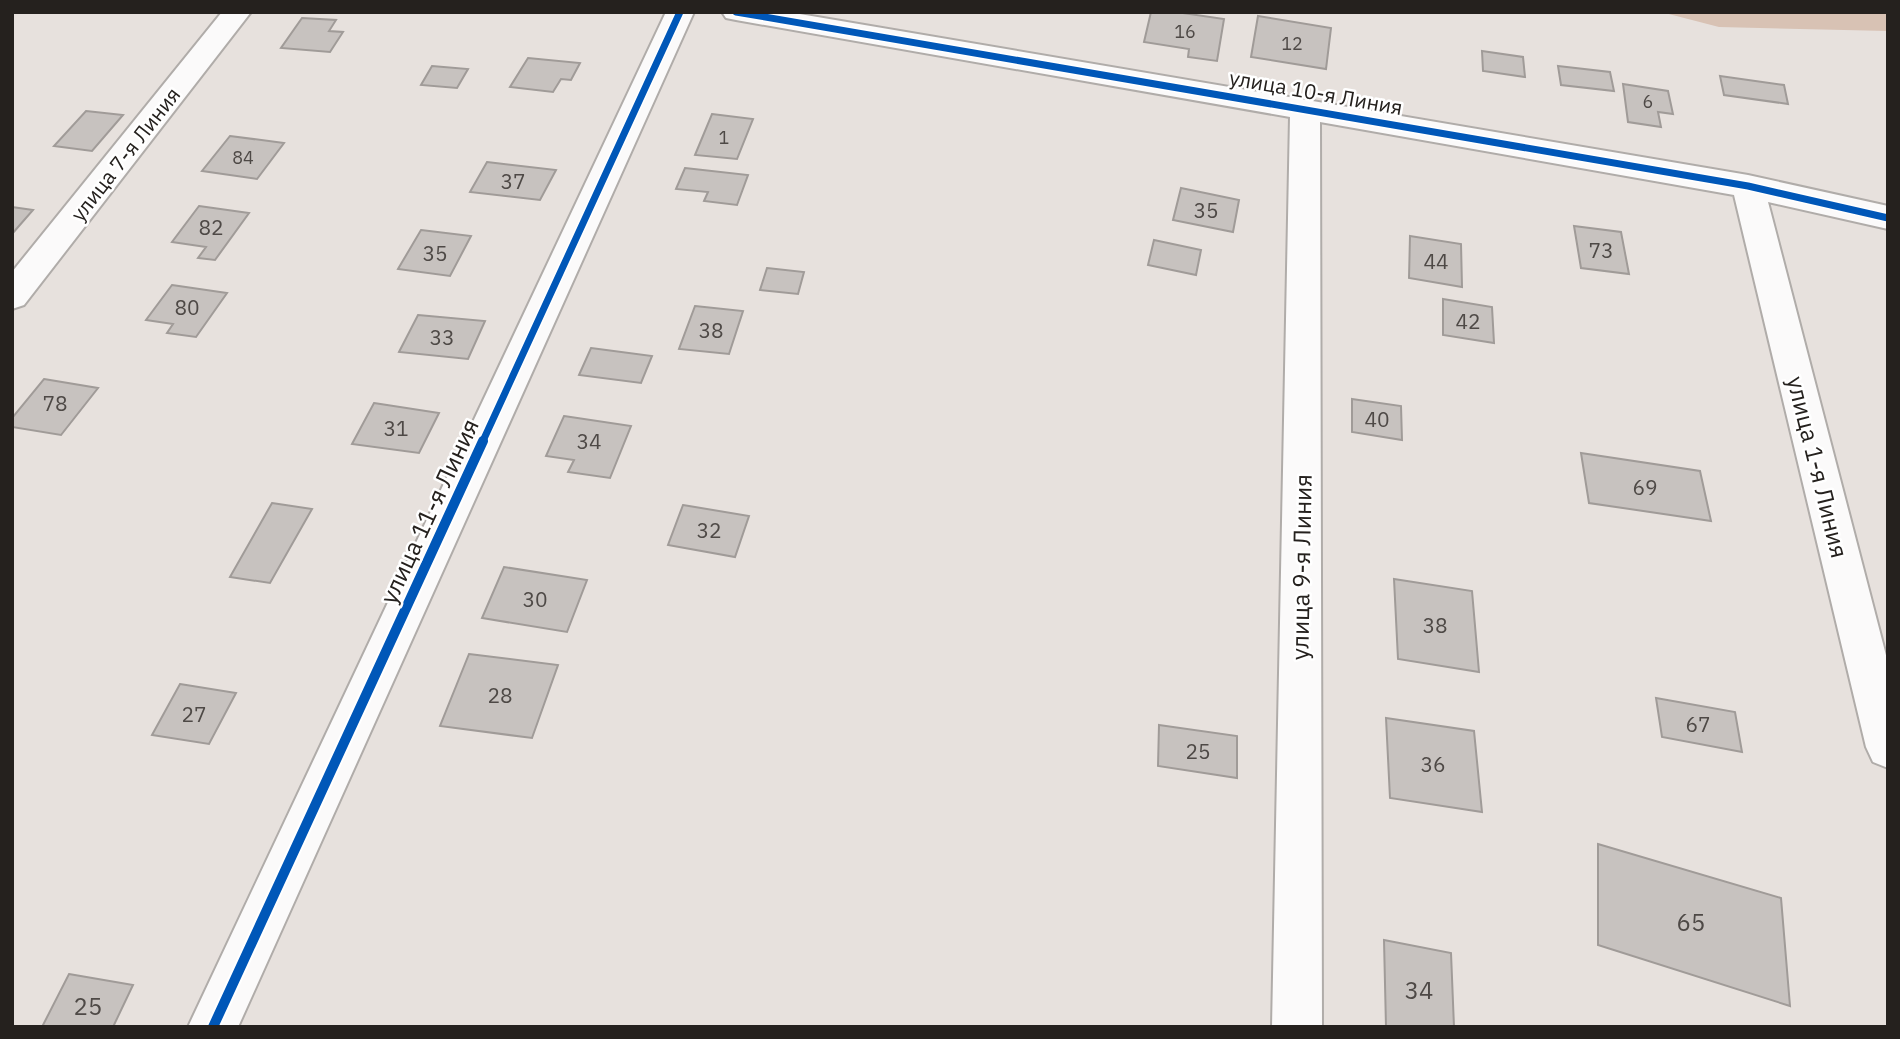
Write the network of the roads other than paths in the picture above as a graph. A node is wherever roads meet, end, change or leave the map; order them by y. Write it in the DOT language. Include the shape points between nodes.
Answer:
graph roads {
  1 [pos="237,12"];
  2 [pos="680,12"];
  3 [pos="736,12"];
  4 [pos="1306,108"];
  5 [pos="1748,186"];
  6 [pos="1888,218"];
  7 [pos="12,296"];
  8 [pos="1888,747"];
  9 [pos="213,1027"];
  10 [pos="1297,1027"];
  1 -- 7 [label="street, улица 7-я Линия"];
  2 -- 9 [label="street, улица 11-я Линия"];
  3 -- 4 [label="street, улица 10-я Линия"];
  4 -- 5 [label="street, улица 10-я Линия"];
  4 -- 10 [label="street, улица 9-я Линия"];
  5 -- 6 [label="street, улица 10-я Линия"];
  5 -- 8 [label="street, улица 1-я Линия"];
}
